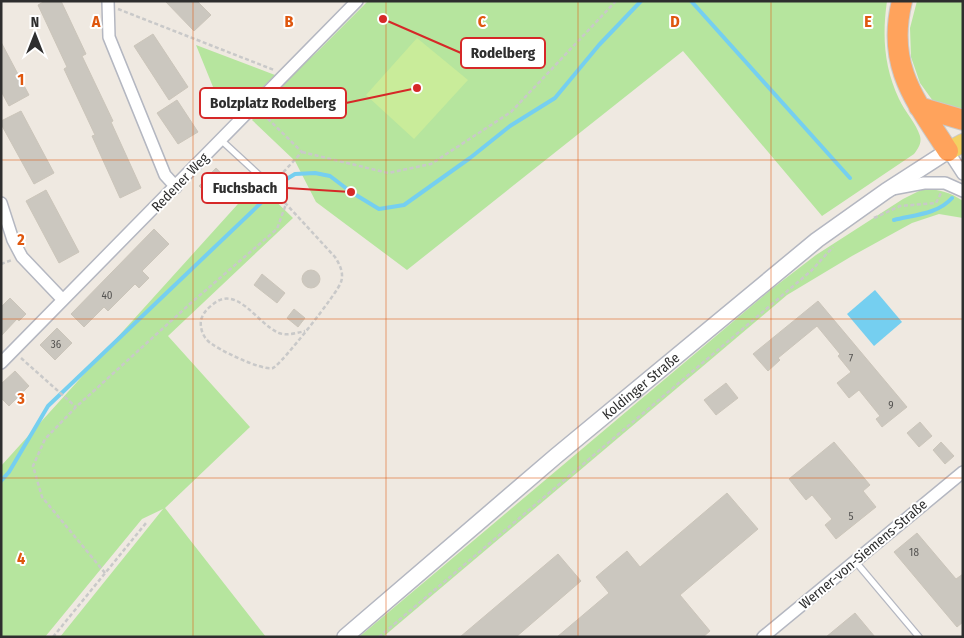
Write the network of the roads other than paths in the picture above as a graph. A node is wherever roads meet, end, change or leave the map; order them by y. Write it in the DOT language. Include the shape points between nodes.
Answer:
graph roads {
  1 [pos="357,1"];
  2 [pos="902,1"];
  3 [pos="108,3"];
  4 [pos="919,107"];
  5 [pos="963,120"];
  6 [pos="221,140"];
  7 [pos="956,147"];
  8 [pos="963,174"];
  9 [pos="271,186"];
  10 [pos="176,187"];
  11 [pos="886,190"];
  12 [pos="963,191"];
  13 [pos="1,203"];
  14 [pos="63,300"];
  15 [pos="1,363"];
  16 [pos="963,472"];
  17 [pos="855,561"];
  18 [pos="345,637"];
  19 [pos="763,637"];
  20 [pos="919,637"];
  1 -- 6 [label="street, Redener Weg"];
  2 -- 4 [label="highway" via="897,29 899,60"];
  3 -- 10 [label="street" via="109,37 165,175"];
  4 -- 5 [label="highway"];
  4 -- 7 [label="highway"];
  6 -- 9 [label="lane"];
  6 -- 10 [label="street, Redener Weg"];
  7 -- 8 [label="street"];
  7 -- 11 [label="street, Koldinger Straße"];
  10 -- 14 [label="street, Redener Weg"];
  11 -- 12 [label="street" via="944,183"];
  11 -- 18 [label="street, Koldinger Straße" via="817,240 556,456"];
  13 -- 14 [label="street" via="22,257"];
  14 -- 15 [label="street, Redener Weg"];
  16 -- 17 [label="street, Werner-von-Siemens-Straße"];
  17 -- 19 [label="street, Werner-von-Siemens-Straße"];
  17 -- 20 [label="lane"];
}
